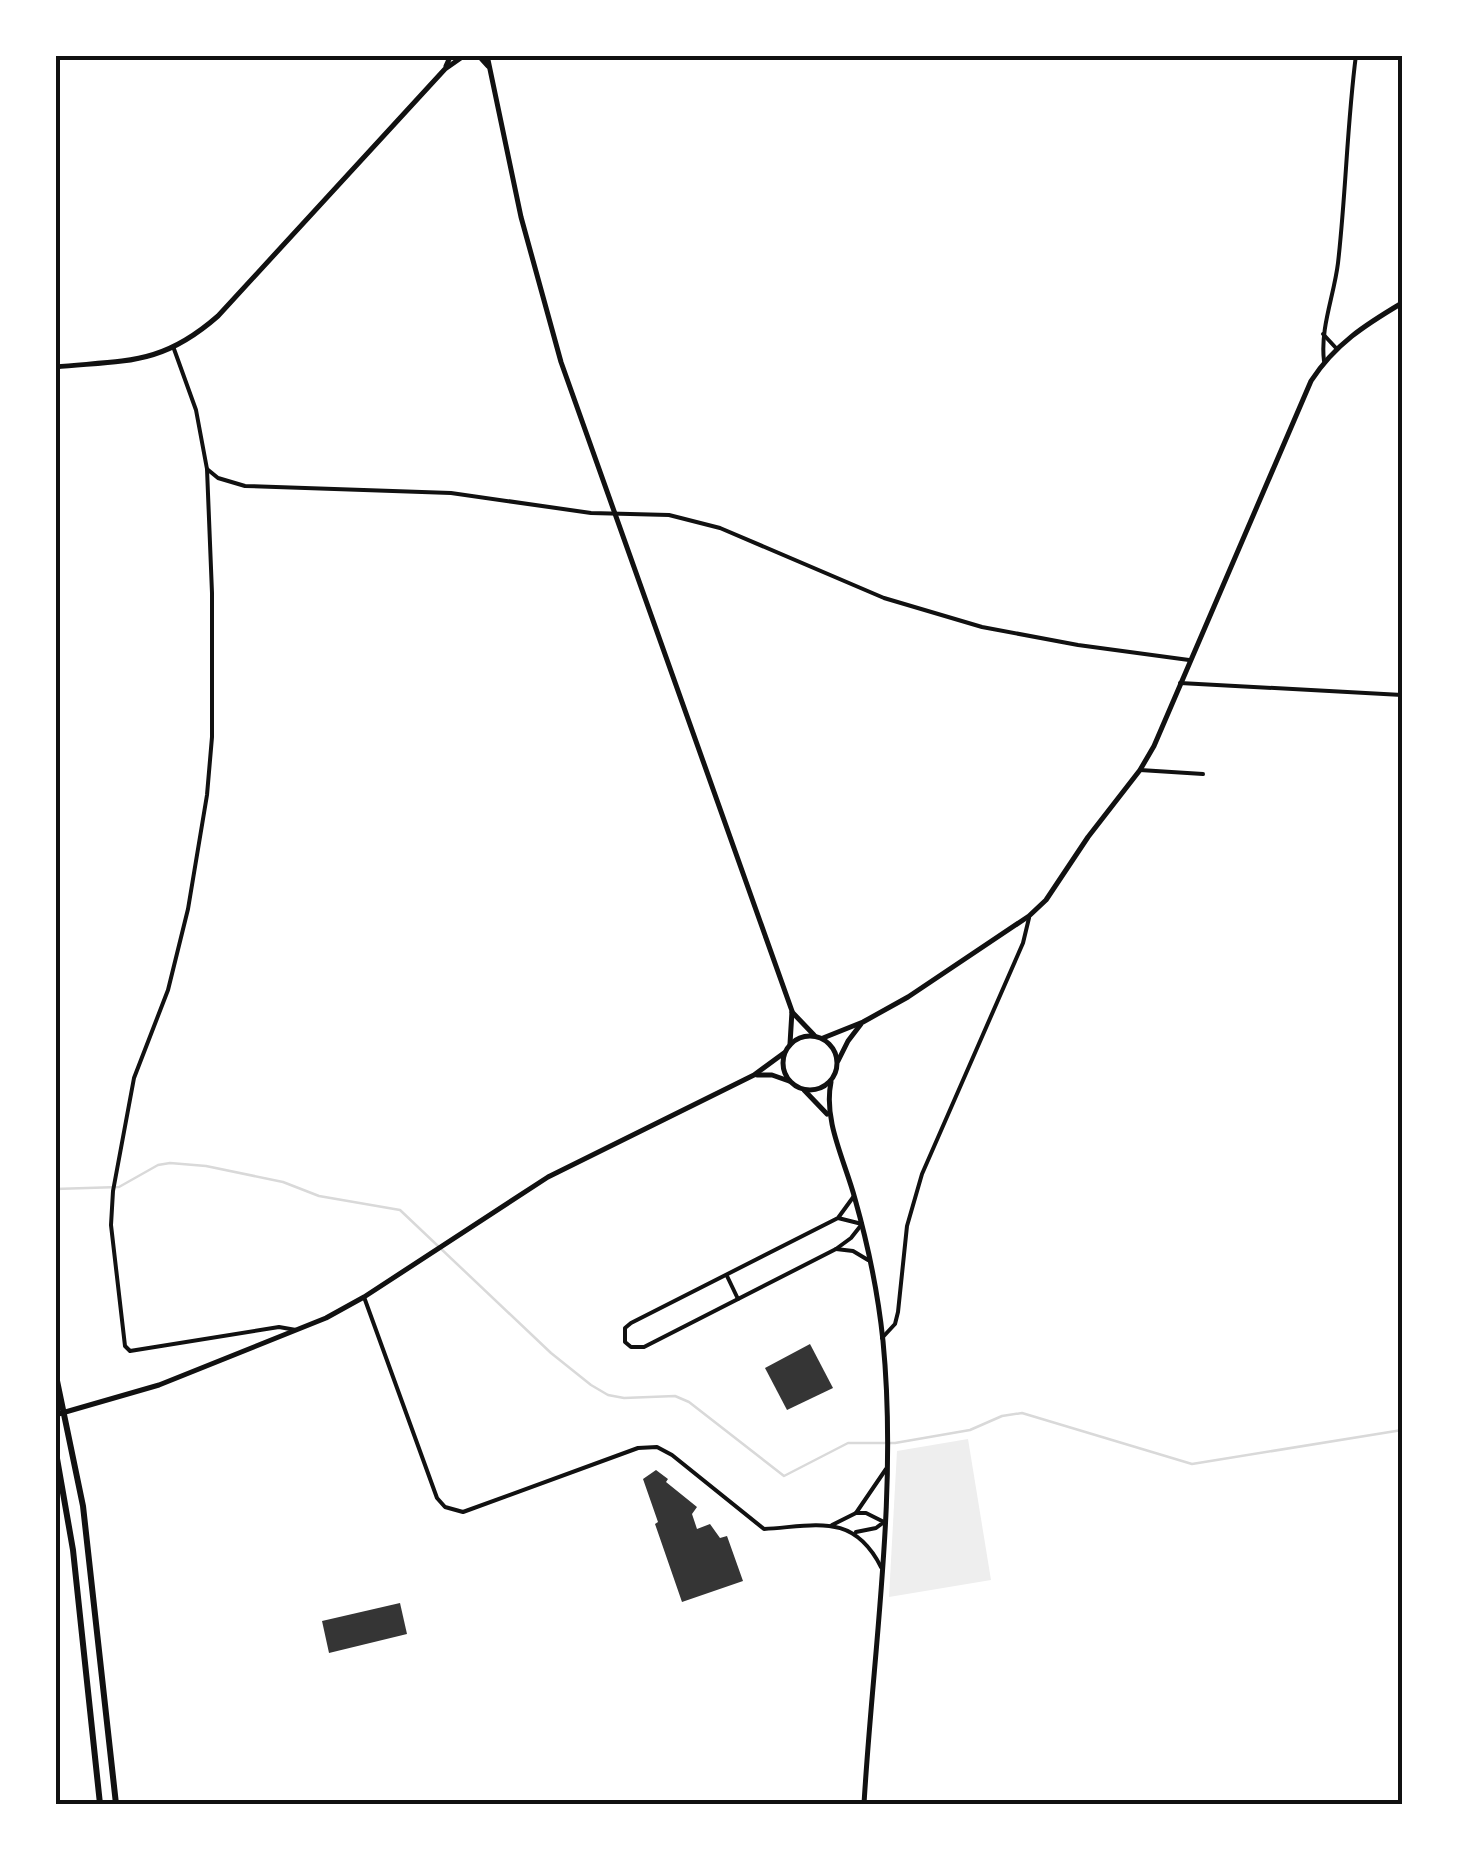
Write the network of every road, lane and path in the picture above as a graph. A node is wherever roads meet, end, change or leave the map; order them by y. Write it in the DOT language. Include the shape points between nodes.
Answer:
graph roads {
  1 [pos="451,55"];
  2 [pos="465,55"];
  3 [pos="478,55"];
  4 [pos="487,55"];
  5 [pos="1356,55"];
  6 [pos="445,69"];
  7 [pos="490,69"];
  8 [pos="1402,304"];
  9 [pos="1323,334"];
  10 [pos="1336,348"];
  11 [pos="174,349"];
  12 [pos="1324,362"];
  13 [pos="55,367"];
  14 [pos="207,469"];
  15 [pos="612,512"];
  16 [pos="1189,660"];
  17 [pos="1180,684"];
  18 [pos="1402,694"];
  19 [pos="1140,770"];
  20 [pos="1204,774"];
  21 [pos="1030,916"];
  22 [pos="792,1011"];
  23 [pos="863,1022"];
  24 [pos="814,1035"];
  25 [pos="823,1038"];
  26 [pos="790,1044"];
  27 [pos="784,1053"];
  28 [pos="838,1061"];
  29 [pos="754,1075"];
  30 [pos="789,1081"];
  31 [pos="831,1082"];
  32 [pos="804,1090"];
  33 [pos="829,1117"];
  34 [pos="854,1196"];
  35 [pos="838,1218"];
  36 [pos="862,1224"];
  37 [pos="836,1249"];
  38 [pos="870,1261"];
  39 [pos="726,1274"];
  40 [pos="364,1297"];
  41 [pos="738,1299"];
  42 [pos="296,1330"];
  43 [pos="882,1338"];
  44 [pos="55,1371"];
  45 [pos="55,1415"];
  46 [pos="55,1447"];
  47 [pos="886,1469"];
  48 [pos="856,1513"];
  49 [pos="884,1522"];
  50 [pos="832,1525"];
  51 [pos="854,1532"];
  52 [pos="880,1566"];
  53 [pos="100,1804"];
  54 [pos="116,1804"];
  55 [pos="864,1804"];
  1 -- 6 [label="main road"];
  2 -- 6 [label="main road"];
  3 -- 7 [label="main road"];
  4 -- 7 [label="main road"];
  5 -- 9 [label="street" via="1336,287"];
  6 -- 11 [label="main road" via="218,316"];
  7 -- 15 [label="main road" via="542,296"];
  8 -- 10 [label="main road"];
  9 -- 10 [label="street"];
  9 -- 12 [label="street"];
  10 -- 12 [label="main road"];
  11 -- 13 [label="main road"];
  11 -- 14 [label="street" via="196,410"];
  12 -- 16 [label="main road" via="1298,406"];
  14 -- 15 [label="street" via="245,486 452,493"];
  14 -- 42 [label="street" via="207,795 168,990 134,1078 114,1188 117,1274 130,1350 279,1327"];
  15 -- 16 [label="street" via="669,515 720,528 884,598 982,627"];
  15 -- 22 [label="main road"];
  16 -- 17 [label="main road"];
  17 -- 18 [label="street"];
  17 -- 19 [label="main road"];
  19 -- 20 [label="street"];
  19 -- 21 [label="main road"];
  21 -- 23 [label="main road"];
  21 -- 43 [label="street" via="922,1174 907,1226 898,1312"];
  22 -- 24 [label="main road"];
  22 -- 26 [label="main road"];
  23 -- 25 [label="main road"];
  23 -- 28 [label="main road"];
  24 -- 25 [label="main road"];
  24 -- 26 [label="main road"];
  25 -- 28 [label="main road"];
  26 -- 27 [label="main road"];
  27 -- 29 [label="main road"];
  27 -- 30 [label="main road"];
  28 -- 31 [label="main road"];
  29 -- 30 [label="main road"];
  29 -- 40 [label="main road" via="563,1169"];
  30 -- 32 [label="main road"];
  31 -- 32 [label="main road"];
  31 -- 33 [label="main road"];
  32 -- 33 [label="main road"];
  33 -- 34 [label="main road"];
  34 -- 35 [label="street"];
  34 -- 36 [label="main road"];
  35 -- 36 [label="street"];
  35 -- 39 [label="street"];
  36 -- 37 [label="street"];
  36 -- 38 [label="main road"];
  37 -- 38 [label="street"];
  37 -- 41 [label="street"];
  38 -- 43 [label="main road"];
  39 -- 41 [label="street"];
  39 -- 41 [label="street" via="631,1323 625,1342 644,1347"];
  40 -- 42 [label="main road"];
  40 -- 50 [label="street" via="445,1507 463,1512 628,1451 657,1448 764,1529"];
  42 -- 45 [label="main road" via="170,1382"];
  43 -- 47 [label="main road"];
  44 -- 54 [label="highway" via="84,1506"];
  46 -- 53 [label="highway"];
  47 -- 48 [label="street"];
  47 -- 49 [label="main road"];
  48 -- 49 [label="street"];
  48 -- 50 [label="street"];
  49 -- 51 [label="street"];
  49 -- 52 [label="main road"];
  50 -- 51 [label="street"];
  51 -- 52 [label="street"];
  52 -- 55 [label="main road"];
}
